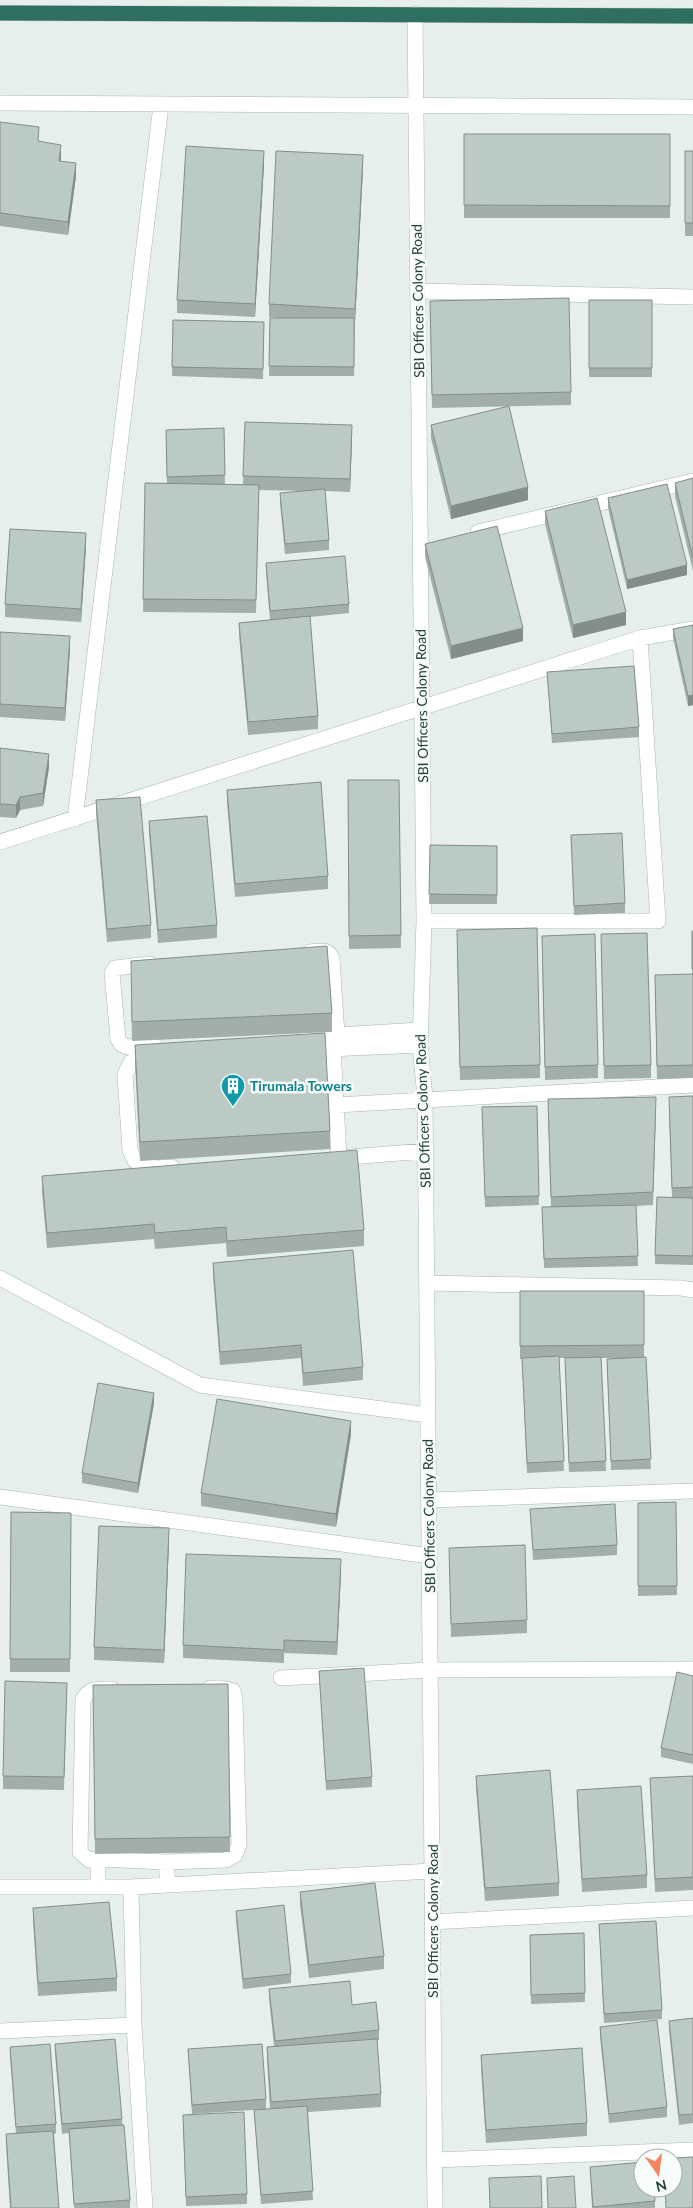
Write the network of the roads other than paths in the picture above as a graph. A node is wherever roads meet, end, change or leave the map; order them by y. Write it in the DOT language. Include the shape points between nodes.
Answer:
graph roads {
  1 [pos="0,13"];
  2 [pos="415,14"];
  3 [pos="693,16"];
  4 [pos="0,103"];
  5 [pos="161,105"];
  6 [pos="416,106"];
  7 [pos="693,107"];
  8 [pos="418,291"];
  9 [pos="693,297"];
  10 [pos="693,481"];
  11 [pos="467,534"];
  12 [pos="439,541"];
  13 [pos="420,546"];
  14 [pos="693,629"];
  15 [pos="640,638"];
  16 [pos="421,709"];
  17 [pos="75,819"];
  18 [pos="0,842"];
  19 [pos="424,921"];
  20 [pos="296,953"];
  21 [pos="162,963"];
  22 [pos="420,1037"];
  23 [pos="335,1042"];
  24 [pos="291,1044"];
  25 [pos="693,1085"];
  26 [pos="425,1098"];
  27 [pos="336,1105"];
  28 [pos="425,1151"];
  29 [pos="339,1158"];
  30 [pos="320,1159"];
  31 [pos="184,1166"];
  32 [pos="0,1278"];
  33 [pos="427,1283"];
  34 [pos="693,1290"];
  35 [pos="428,1415"];
  36 [pos="693,1491"];
  37 [pos="0,1498"];
  38 [pos="429,1500"];
  39 [pos="430,1556"];
  40 [pos="693,1669"];
  41 [pos="430,1670"];
  42 [pos="281,1678"];
  43 [pos="124,1688"];
  44 [pos="192,1688"];
  45 [pos="98,1859"];
  46 [pos="166,1862"];
  47 [pos="432,1871"];
  48 [pos="168,1884"];
  49 [pos="98,1886"];
  50 [pos="131,1886"];
  51 [pos="0,1887"];
  52 [pos="693,1908"];
  53 [pos="432,1922"];
  54 [pos="134,2024"];
  55 [pos="0,2031"];
  56 [pos="693,2150"];
  57 [pos="435,2160"];
  58 [pos="145,2208"];
  59 [pos="435,2208"];
  1 -- 2 [label="highway"];
  2 -- 3 [label="highway"];
  2 -- 6 [label="street, SBI Officers Colony Road"];
  4 -- 5 [label="street"];
  5 -- 6 [label="street"];
  5 -- 17 [label="street"];
  6 -- 7 [label="street"];
  6 -- 8 [label="street, SBI Officers Colony Road"];
  8 -- 9 [label="street"];
  8 -- 13 [label="street, SBI Officers Colony Road"];
  10 -- 11 [label="street"];
  12 -- 13 [label="street"];
  13 -- 16 [label="street, SBI Officers Colony Road"];
  14 -- 15 [label="street"];
  15 -- 16 [label="street"];
  15 -- 19 [label="street" via="658,921"];
  16 -- 17 [label="street"];
  16 -- 19 [label="street, SBI Officers Colony Road"];
  17 -- 18 [label="street"];
  19 -- 22 [label="street, SBI Officers Colony Road"];
  20 -- 23 [label="street" via="325,951 330,954"];
  21 -- 31 [label="street" via="123,966 112,972 121,1044 165,1050 131,1062 125,1075 130,1150 135,1161 155,1168"];
  22 -- 23 [label="street"];
  22 -- 26 [label="street, SBI Officers Colony Road"];
  23 -- 24 [label="street"];
  23 -- 27 [label="street"];
  25 -- 26 [label="street"];
  26 -- 27 [label="street"];
  26 -- 28 [label="street, SBI Officers Colony Road"];
  27 -- 29 [label="street"];
  28 -- 29 [label="street"];
  28 -- 33 [label="street, SBI Officers Colony Road"];
  29 -- 30 [label="street"];
  32 -- 35 [label="street" via="200,1385"];
  33 -- 34 [label="street"];
  33 -- 35 [label="street, SBI Officers Colony Road"];
  35 -- 38 [label="street, SBI Officers Colony Road"];
  36 -- 38 [label="street"];
  37 -- 39 [label="street"];
  38 -- 39 [label="street, SBI Officers Colony Road"];
  39 -- 41 [label="street, SBI Officers Colony Road"];
  40 -- 41 [label="street"];
  41 -- 42 [label="street"];
  41 -- 47 [label="street, SBI Officers Colony Road"];
  43 -- 45 [label="street" via="95,1689 86,1693 83,1700 80,1852 89,1860"];
  44 -- 46 [label="street" via="221,1688 232,1692 235,1700 239,1845 235,1855 226,1860"];
  45 -- 46 [label="street"];
  45 -- 49 [label="street"];
  46 -- 48 [label="street"];
  47 -- 48 [label="street"];
  47 -- 53 [label="street, SBI Officers Colony Road"];
  48 -- 50 [label="street"];
  49 -- 50 [label="street"];
  49 -- 51 [label="street"];
  50 -- 54 [label="street"];
  52 -- 53 [label="street"];
  53 -- 57 [label="street, SBI Officers Colony Road"];
  54 -- 55 [label="street"];
  54 -- 58 [label="street"];
  56 -- 57 [label="street"];
  57 -- 59 [label="street, SBI Officers Colony Road"];
}
